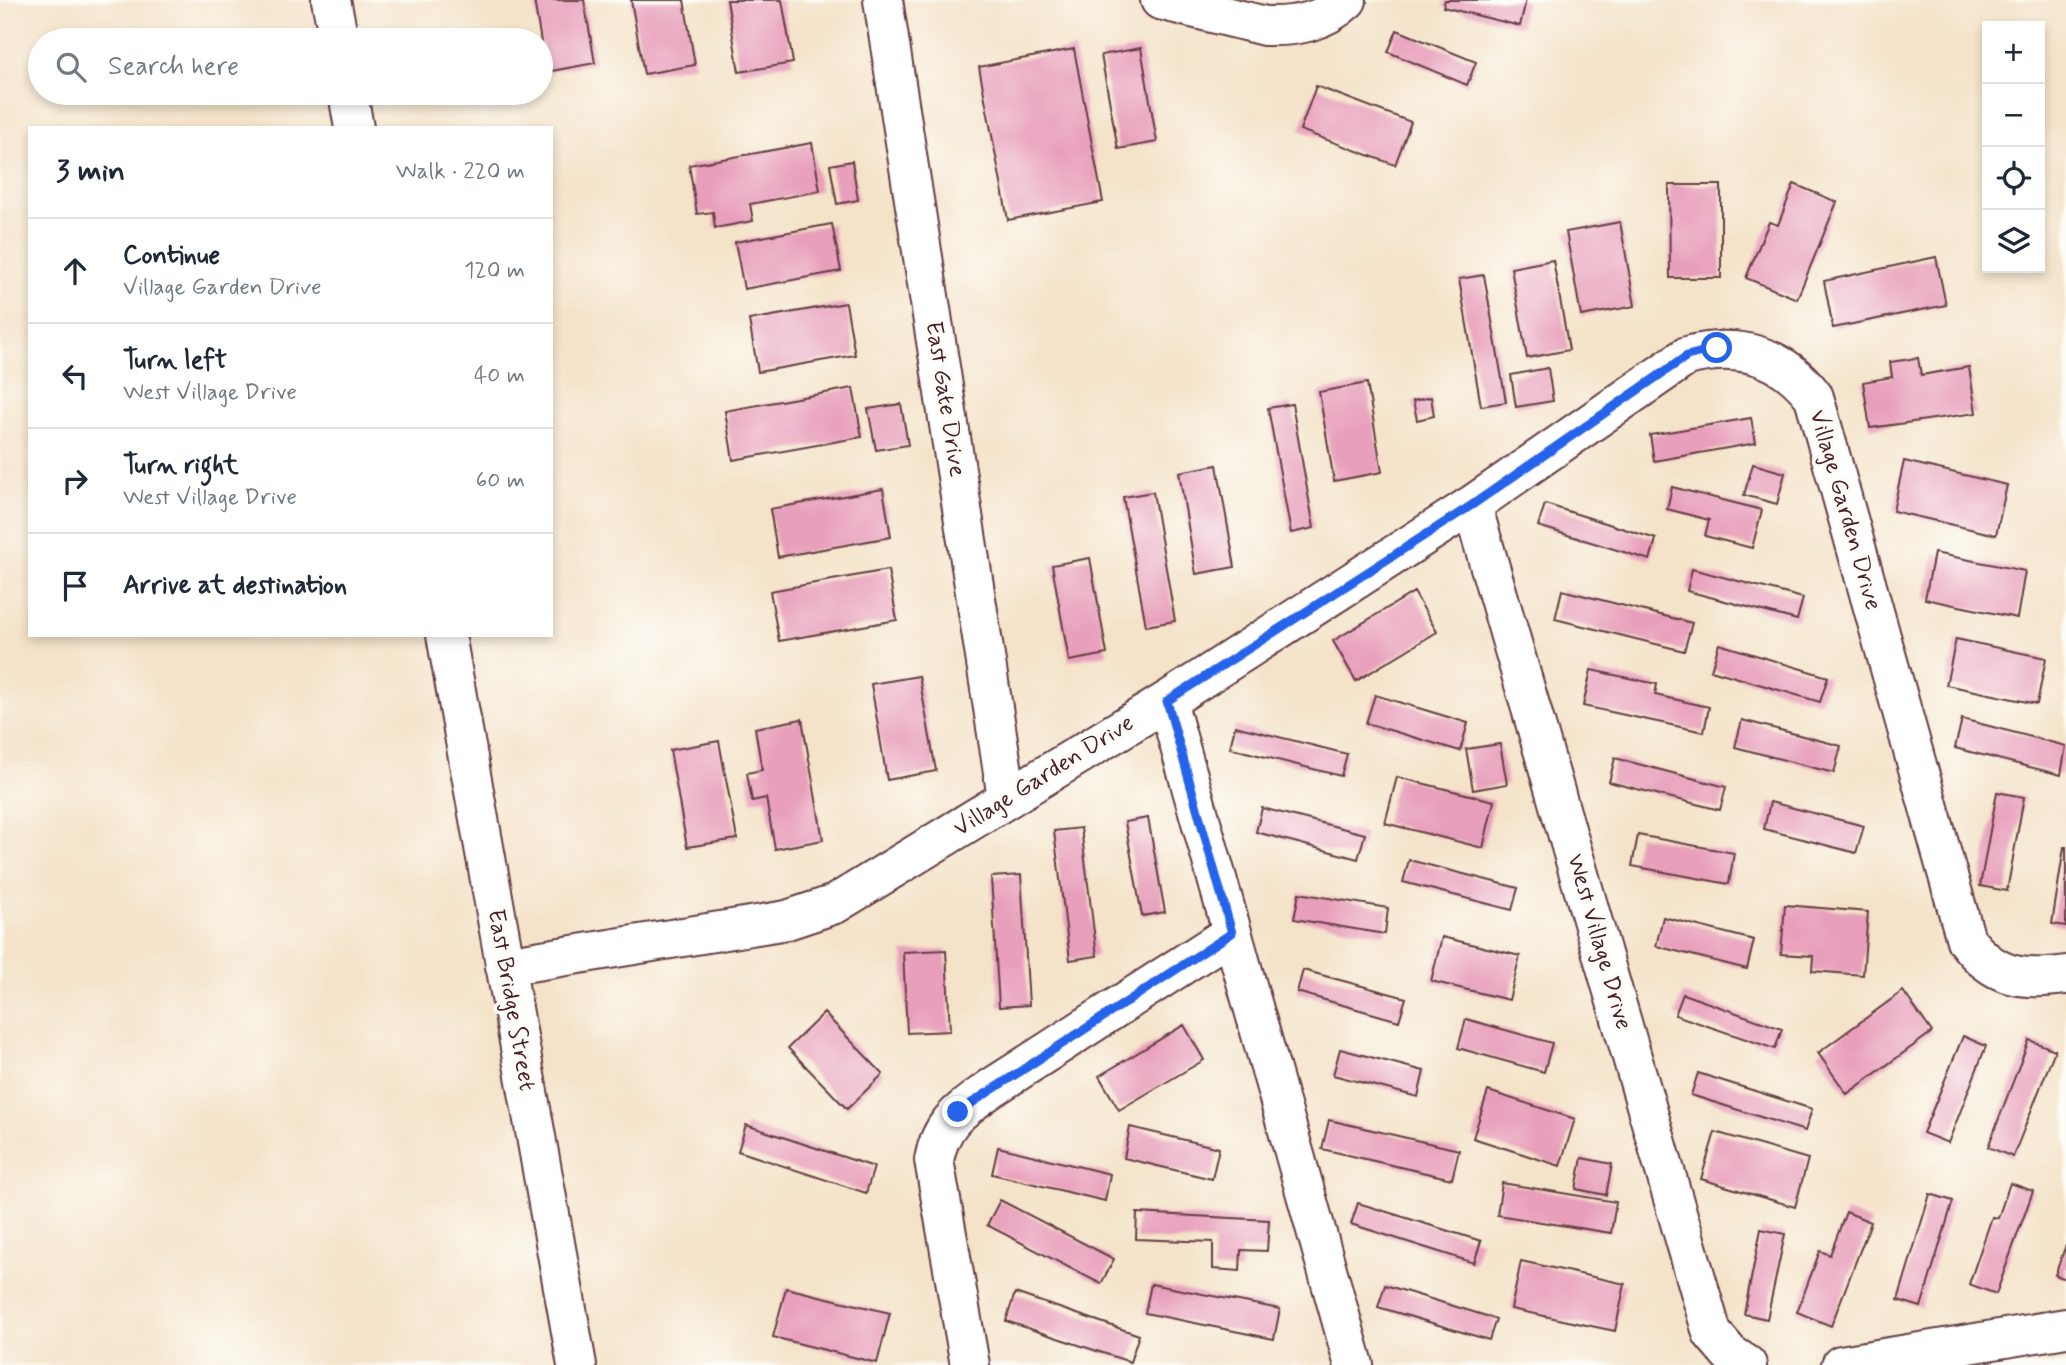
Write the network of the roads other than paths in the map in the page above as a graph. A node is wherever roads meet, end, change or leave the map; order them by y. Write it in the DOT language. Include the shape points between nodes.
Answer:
graph roads {
  1 [pos="331,0"];
  2 [pos="883,0"];
  3 [pos="1160,0"];
  4 [pos="1347,0"];
  5 [pos="337,28"];
  6 [pos="350,105"];
  7 [pos="354,126"];
  8 [pos="1472,505"];
  9 [pos="446,637"];
  10 [pos="1167,701"];
  11 [pos="1007,798"];
  12 [pos="1232,933"];
  13 [pos="505,966"];
  14 [pos="2066,975"];
  15 [pos="2066,1328"];
  16 [pos="577,1365"];
  17 [pos="970,1365"];
  18 [pos="1354,1365"];
  19 [pos="1747,1365"];
  20 [pos="1841,1365"];
  1 -- 5 [label="street"];
  2 -- 11 [label="street, East Gate Drive"];
  3 -- 4 [label="street" via="1280,27 1332,14"];
  6 -- 7 [label="street"];
  8 -- 10 [label="street, Village Garden Drive"];
  8 -- 14 [label="street, Village Garden Drive" via="1687,356 1717,348 1734,350 1770,360 1800,378 1814,397 1966,940 1992,967 2021,978"];
  8 -- 19 [label="street, West Village Drive" via="1712,1332 1730,1354"];
  9 -- 13 [label="street, East Bridge Street"];
  10 -- 11 [label="street, Village Garden Drive"];
  10 -- 12 [label="street"];
  11 -- 13 [label="street, Village Garden Drive" via="835,904 787,920"];
  12 -- 17 [label="street" via="990,1089 945,1127 934,1160"];
  12 -- 18 [label="street"];
  13 -- 16 [label="street, East Bridge Street"];
  15 -- 20 [label="street"];
}
